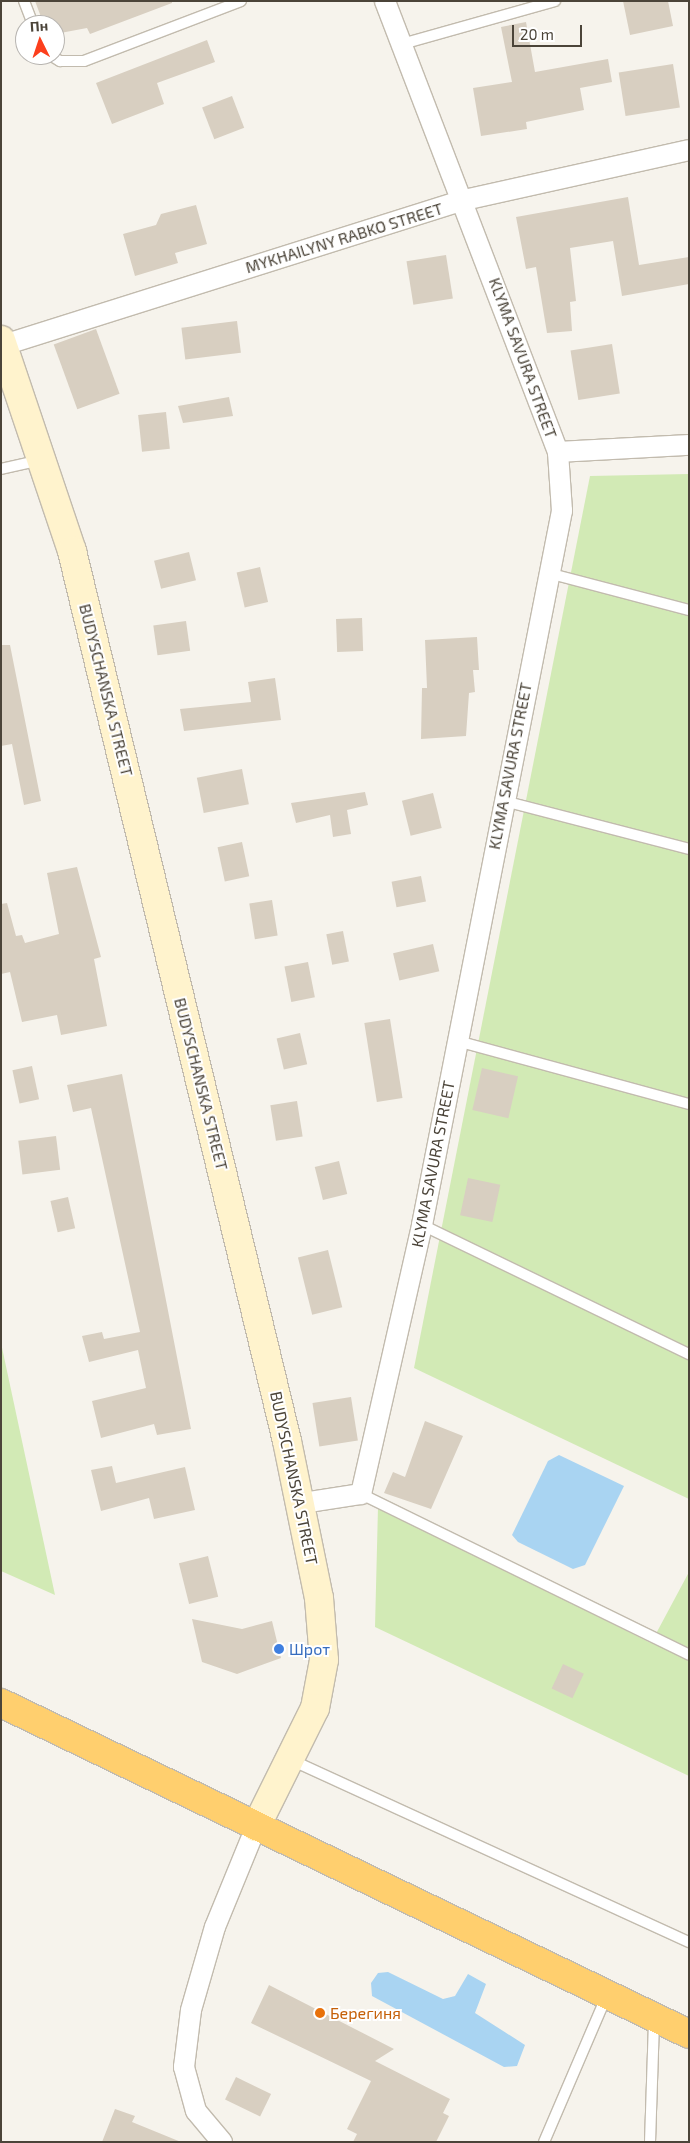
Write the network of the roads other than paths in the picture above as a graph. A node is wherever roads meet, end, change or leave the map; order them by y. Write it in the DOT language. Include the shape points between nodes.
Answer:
graph roads {
  1 [pos="24,1"];
  2 [pos="241,1"];
  3 [pos="385,1"];
  4 [pos="555,1"];
  5 [pos="29,15"];
  6 [pos="402,44"];
  7 [pos="65,61"];
  8 [pos="689,150"];
  9 [pos="464,200"];
  10 [pos="2,343"];
  11 [pos="689,445"];
  12 [pos="558,452"];
  13 [pos="44,460"];
  14 [pos="1,469"];
  15 [pos="548,573"];
  16 [pos="689,610"];
  17 [pos="504,800"];
  18 [pos="689,849"];
  19 [pos="457,1041"];
  20 [pos="689,1104"];
  21 [pos="422,1225"];
  22 [pos="689,1354"];
  23 [pos="361,1494"];
  24 [pos="302,1503"];
  25 [pos="689,1655"];
  26 [pos="1,1703"];
  27 [pos="289,1759"];
  28 [pos="256,1827"];
  29 [pos="689,1942"];
  30 [pos="607,1994"];
  31 [pos="654,2017"];
  32 [pos="689,2034"];
  33 [pos="222,2142"];
  34 [pos="544,2142"];
  35 [pos="650,2142"];
  1 -- 5 [label="lane"];
  2 -- 7 [label="lane" via="84,61"];
  3 -- 6 [label="street, KLYMA SAVURA STREET"];
  4 -- 6 [label="lane"];
  6 -- 9 [label="street, KLYMA SAVURA STREET"];
  8 -- 9 [label="street, MYKHAILYNY RABKO STREET"];
  9 -- 10 [label="street, MYKHAILYNY RABKO STREET"];
  9 -- 12 [label="street, KLYMA SAVURA STREET"];
  10 -- 13 [label="street, BUDYSCHANSKA STREET"];
  11 -- 12 [label="street"];
  12 -- 15 [label="street, KLYMA SAVURA STREET" via="562,511"];
  13 -- 14 [label="lane"];
  13 -- 24 [label="street, BUDYSCHANSKA STREET" via="72,551"];
  15 -- 16 [label="lane"];
  15 -- 17 [label="street, KLYMA SAVURA STREET"];
  17 -- 18 [label="lane"];
  17 -- 19 [label="street, KLYMA SAVURA STREET"];
  19 -- 20 [label="lane"];
  19 -- 21 [label="street, KLYMA SAVURA STREET"];
  21 -- 22 [label="lane"];
  21 -- 23 [label="street, KLYMA SAVURA STREET"];
  23 -- 24 [label="street"];
  23 -- 25 [label="lane"];
  24 -- 27 [label="street, BUDYSCHANSKA STREET" via="319,1598 324,1660 315,1708"];
  26 -- 28 [label="highway"];
  27 -- 28 [label="street, BUDYSCHANSKA STREET"];
  27 -- 29 [label="lane"];
  28 -- 30 [label="highway"];
  28 -- 33 [label="street" via="215,1927 191,2010 184,2067 196,2111"];
  30 -- 31 [label="highway"];
  30 -- 34 [label="lane"];
  31 -- 32 [label="highway"];
  31 -- 35 [label="lane"];
}
